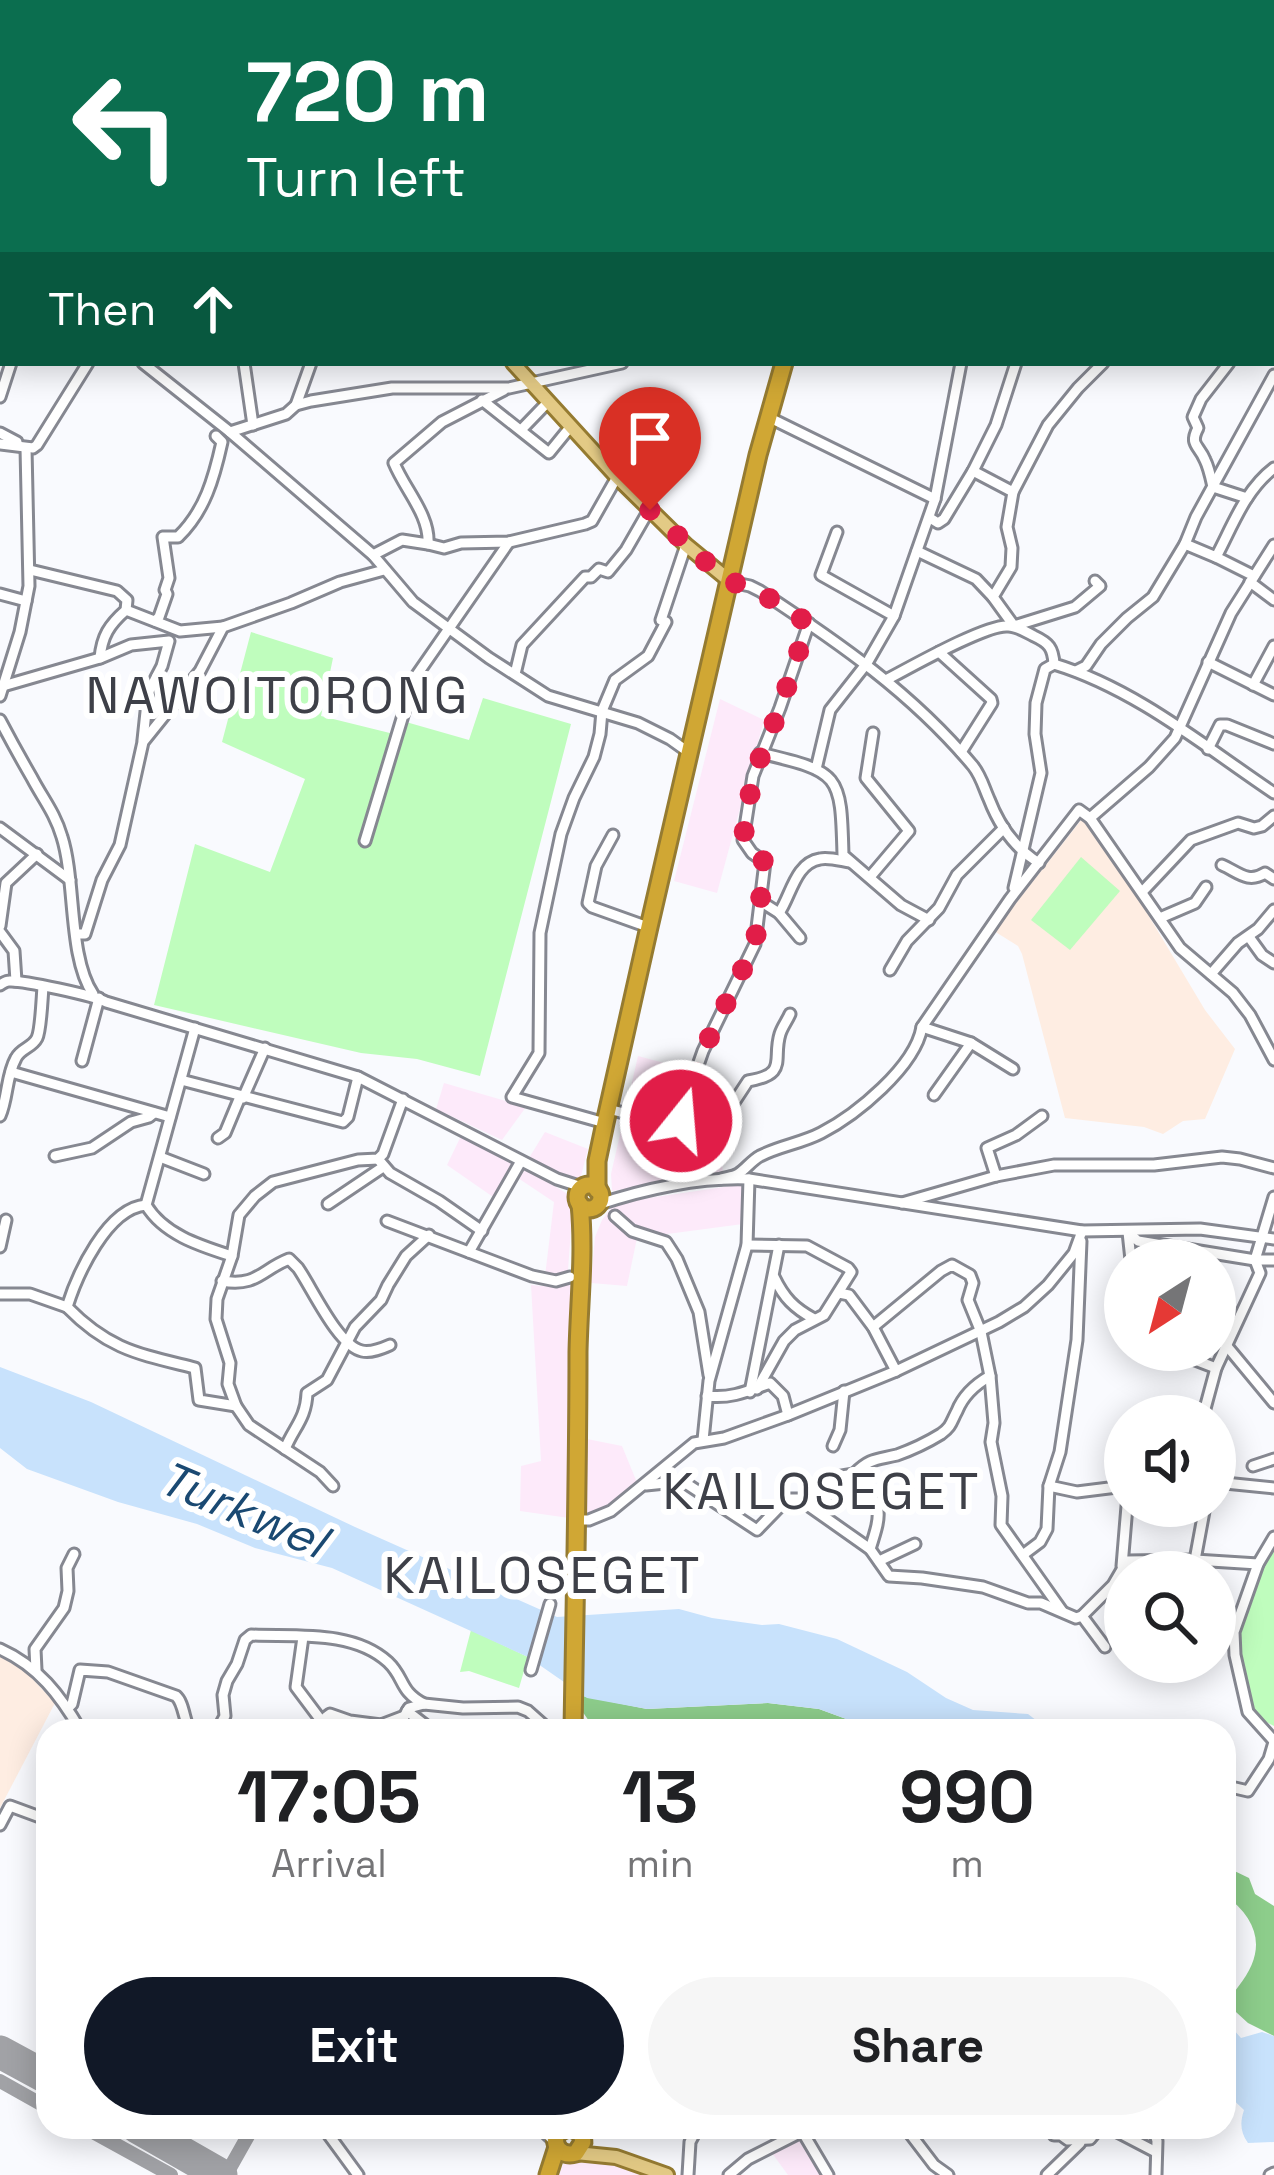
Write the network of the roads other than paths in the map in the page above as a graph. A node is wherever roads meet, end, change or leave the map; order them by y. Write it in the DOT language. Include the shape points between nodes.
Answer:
graph roads {
  1 [pos="10,366"];
  2 [pos="86,366"];
  3 [pos="147,366"];
  4 [pos="244,366"];
  5 [pos="310,366"];
  6 [pos="516,366"];
  7 [pos="607,366"];
  8 [pos="783,366"];
  9 [pos="960,366"];
  10 [pos="1015,366"];
  11 [pos="1100,366"];
  12 [pos="1227,366"];
  13 [pos="1274,375"];
  14 [pos="530,382"];
  15 [pos="509,388"];
  16 [pos="0,397"];
  17 [pos="482,400"];
  18 [pos="548,402"];
  19 [pos="296,405"];
  20 [pos="768,417"];
  21 [pos="253,425"];
  22 [pos="571,426"];
  23 [pos="521,430"];
  24 [pos="230,432"];
  25 [pos="0,433"];
  26 [pos="216,436"];
  27 [pos="0,444"];
  28 [pos="26,448"];
  29 [pos="1274,467"];
  30 [pos="973,471"];
  31 [pos="617,477"];
  32 [pos="1213,487"];
  33 [pos="1013,492"];
  34 [pos="1247,497"];
  35 [pos="935,499"];
  36 [pos="650,510"];
  37 [pos="930,518"];
  38 [pos="837,532"];
  39 [pos="509,542"];
  40 [pos="428,544"];
  41 [pos="686,544"];
  42 [pos="1185,544"];
  43 [pos="1274,545"];
  44 [pos="917,551"];
  45 [pos="374,555"];
  46 [pos="1216,557"];
  47 [pos="30,570"];
  48 [pos="383,570"];
  49 [pos="1252,579"];
  50 [pos="1095,580"];
  51 [pos="730,582"];
  52 [pos="0,594"];
  53 [pos="993,597"];
  54 [pos="1274,600"];
  55 [pos="26,601"];
  56 [pos="126,610"];
  57 [pos="894,616"];
  58 [pos="155,621"];
  59 [pos="808,623"];
  60 [pos="1014,626"];
  61 [pos="224,627"];
  62 [pos="448,627"];
  63 [pos="1274,646"];
  64 [pos="939,652"];
  65 [pos="100,658"];
  66 [pos="1208,662"];
  67 [pos="867,663"];
  68 [pos="1054,664"];
  69 [pos="1076,671"];
  70 [pos="515,674"];
  71 [pos="886,680"];
  72 [pos="1253,685"];
  73 [pos="2,691"];
  74 [pos="1274,695"];
  75 [pos="602,711"];
  76 [pos="0,720"];
  77 [pos="1180,730"];
  78 [pos="873,734"];
  79 [pos="143,742"];
  80 [pos="1274,745"];
  81 [pos="1208,749"];
  82 [pos="961,752"];
  83 [pos="760,753"];
  84 [pos="691,754"];
  85 [pos="816,769"];
  86 [pos="1274,793"];
  87 [pos="1274,816"];
  88 [pos="1090,818"];
  89 [pos="0,828"];
  90 [pos="1004,828"];
  91 [pos="614,835"];
  92 [pos="365,841"];
  93 [pos="1024,853"];
  94 [pos="37,854"];
  95 [pos="850,862"];
  96 [pos="1040,863"];
  97 [pos="1222,865"];
  98 [pos="62,867"];
  99 [pos="870,878"];
  100 [pos="1274,879"];
  101 [pos="1207,887"];
  102 [pos="1143,891"];
  103 [pos="1010,899"];
  104 [pos="760,901"];
  105 [pos="1274,910"];
  106 [pos="779,914"];
  107 [pos="1160,918"];
  108 [pos="929,920"];
  109 [pos="649,927"];
  110 [pos="0,929"];
  111 [pos="77,934"];
  112 [pos="1249,937"];
  113 [pos="800,938"];
  114 [pos="1274,963"];
  115 [pos="890,970"];
  116 [pos="1211,974"];
  117 [pos="16,982"];
  118 [pos="0,985"];
  119 [pos="43,987"];
  120 [pos="96,996"];
  121 [pos="790,1014"];
  122 [pos="922,1027"];
  123 [pos="195,1028"];
  124 [pos="971,1043"];
  125 [pos="265,1048"];
  126 [pos="82,1060"];
  127 [pos="1274,1060"];
  128 [pos="1013,1069"];
  129 [pos="11,1072"];
  130 [pos="358,1077"];
  131 [pos="181,1080"];
  132 [pos="934,1096"];
  133 [pos="242,1098"];
  134 [pos="403,1099"];
  135 [pos="154,1113"];
  136 [pos="0,1116"];
  137 [pos="606,1116"];
  138 [pos="1042,1116"];
  139 [pos="170,1117"];
  140 [pos="681,1127"];
  141 [pos="218,1138"];
  142 [pos="55,1156"];
  143 [pos="160,1157"];
  144 [pos="521,1161"];
  145 [pos="381,1163"];
  146 [pos="1274,1168"];
  147 [pos="204,1174"];
  148 [pos="997,1176"];
  149 [pos="721,1179"];
  150 [pos="749,1179"];
  151 [pos="589,1196"];
  152 [pos="1274,1197"];
  153 [pos="328,1204"];
  154 [pos="901,1204"];
  155 [pos="146,1205"];
  156 [pos="615,1216"];
  157 [pos="6,1220"];
  158 [pos="387,1221"];
  159 [pos="482,1231"];
  160 [pos="1128,1232"];
  161 [pos="429,1235"];
  162 [pos="1082,1236"];
  163 [pos="1268,1237"];
  164 [pos="1129,1239"];
  165 [pos="747,1245"];
  166 [pos="779,1245"];
  167 [pos="0,1247"];
  168 [pos="469,1252"];
  169 [pos="232,1256"];
  170 [pos="1255,1260"];
  171 [pos="1274,1260"];
  172 [pos="571,1277"];
  173 [pos="775,1277"];
  174 [pos="221,1281"];
  175 [pos="838,1293"];
  176 [pos="0,1294"];
  177 [pos="67,1307"];
  178 [pos="814,1319"];
  179 [pos="1236,1324"];
  180 [pos="873,1328"];
  181 [pos="980,1332"];
  182 [pos="346,1342"];
  183 [pos="390,1345"];
  184 [pos="1236,1357"];
  185 [pos="896,1371"];
  186 [pos="990,1376"];
  187 [pos="709,1381"];
  188 [pos="753,1391"];
  189 [pos="844,1391"];
  190 [pos="707,1396"];
  191 [pos="1274,1403"];
  192 [pos="236,1406"];
  193 [pos="788,1414"];
  194 [pos="703,1440"];
  195 [pos="833,1446"];
  196 [pos="285,1449"];
  197 [pos="1274,1459"];
  198 [pos="1253,1466"];
  199 [pos="854,1474"];
  200 [pos="646,1484"];
  201 [pos="1236,1485"];
  202 [pos="333,1486"];
  203 [pos="1049,1486"];
  204 [pos="1274,1488"];
  205 [pos="1104,1489"];
  206 [pos="820,1513"];
  207 [pos="577,1520"];
  208 [pos="1274,1537"];
  209 [pos="914,1544"];
  210 [pos="870,1550"];
  211 [pos="74,1554"];
  212 [pos="1024,1554"];
  213 [pos="879,1562"];
  214 [pos="1236,1563"];
  215 [pos="1258,1564"];
  216 [pos="1104,1595"];
  217 [pos="550,1604"];
  218 [pos="1062,1611"];
  219 [pos="1082,1616"];
  220 [pos="303,1636"];
  221 [pos="1104,1645"];
  222 [pos="0,1649"];
  223 [pos="36,1670"];
  224 [pos="530,1670"];
  225 [pos="424,1704"];
  226 [pos="68,1708"];
  227 [pos="405,1714"];
  228 [pos="74,1719"];
  229 [pos="184,1719"];
  230 [pos="223,1719"];
  231 [pos="316,1719"];
  232 [pos="394,1719"];
  233 [pos="402,1719"];
  234 [pos="413,1719"];
  235 [pos="536,1719"];
  236 [pos="573,1719"];
  237 [pos="1274,1741"];
  238 [pos="1236,1788"];
  239 [pos="36,1816"];
  240 [pos="0,1825"];
  241 [pos="332,2139"];
  242 [pos="564,2139"];
  243 [pos="565,2139"];
  244 [pos="573,2139"];
  245 [pos="692,2139"];
  246 [pos="785,2139"];
  247 [pos="809,2139"];
  248 [pos="914,2139"];
  249 [pos="1129,2139"];
  250 [pos="1156,2139"];
  251 [pos="1079,2144"];
  252 [pos="1156,2152"];
  253 [pos="358,2175"];
  254 [pos="548,2175"];
  255 [pos="558,2175"];
  256 [pos="667,2175"];
  257 [pos="688,2175"];
  258 [pos="729,2175"];
  259 [pos="828,2175"];
  260 [pos="948,2175"];
  261 [pos="1047,2175"];
  262 [pos="1156,2175"];
  1 -- 16 [label="street"];
  2 -- 28 [label="street" via="38,445"];
  3 -- 24 [label="street"];
  4 -- 21 [label="street"];
  5 -- 19 [label="street"];
  6 -- 14 [label="main road"];
  7 -- 14 [label="street"];
  8 -- 20 [label="highway"];
  9 -- 35 [label="street"];
  10 -- 30 [label="street"];
  11 -- 33 [label="street" via="1048,425"];
  12 -- 32 [label="street" via="1193,417 1194,445"];
  13 -- 32 [label="street"];
  14 -- 15 [label="street"];
  14 -- 18 [label="main road"];
  15 -- 17 [label="street"];
  15 -- 19 [label="street" via="392,388"];
  17 -- 23 [label="street"];
  17 -- 40 [label="street" via="394,463"];
  18 -- 22 [label="main road"];
  18 -- 23 [label="street"];
  19 -- 21 [label="street"];
  20 -- 35 [label="street"];
  20 -- 51 [label="highway"];
  21 -- 24 [label="street"];
  22 -- 23 [label="street" via="549,453"];
  22 -- 31 [label="main road"];
  24 -- 45 [label="street"];
  25 -- 28 [label="street"];
  26 -- 58 [label="street" via="215,475 195,521 178,537 163,537 169,578"];
  27 -- 28 [label="street"];
  28 -- 47 [label="street"];
  29 -- 34 [label="street"];
  30 -- 33 [label="street"];
  30 -- 37 [label="street" via="944,519"];
  31 -- 36 [label="main road"];
  31 -- 39 [label="street" via="592,521"];
  32 -- 34 [label="street"];
  32 -- 42 [label="street"];
  33 -- 53 [label="street" via="1011,567"];
  34 -- 46 [label="street"];
  35 -- 37 [label="street"];
  36 -- 41 [label="main road"];
  36 -- 70 [label="street" via="608,572 585,577 522,645"];
  37 -- 44 [label="street"];
  38 -- 57 [label="street" via="821,575"];
  39 -- 40 [label="street"];
  39 -- 62 [label="street"];
  40 -- 45 [label="street" via="402,540"];
  41 -- 51 [label="main road"];
  41 -- 75 [label="street" via="656,643 615,680"];
  42 -- 46 [label="street"];
  42 -- 69 [label="street" via="1153,597"];
  43 -- 49 [label="street"];
  44 -- 53 [label="street" via="976,579"];
  44 -- 57 [label="street"];
  45 -- 48 [label="street"];
  46 -- 49 [label="street"];
  47 -- 55 [label="street"];
  47 -- 56 [label="street" via="117,591"];
  48 -- 61 [label="street"];
  48 -- 62 [label="street"];
  49 -- 54 [label="street"];
  49 -- 66 [label="street"];
  50 -- 60 [label="street" via="1100,586 1075,608"];
  51 -- 59 [label="street"];
  51 -- 84 [label="highway"];
  52 -- 55 [label="street"];
  53 -- 60 [label="street"];
  55 -- 73 [label="street"];
  56 -- 58 [label="street"];
  56 -- 65 [label="street" via="102,638"];
  57 -- 67 [label="street"];
  58 -- 61 [label="street" via="180,632"];
  59 -- 67 [label="street"];
  59 -- 83 [label="street"];
  60 -- 64 [label="street"];
  60 -- 68 [label="street" via="1046,641"];
  61 -- 79 [label="street"];
  62 -- 70 [label="street"];
  62 -- 92 [label="street" via="414,679"];
  63 -- 72 [label="street"];
  64 -- 71 [label="street"];
  64 -- 82 [label="street" via="992,699"];
  65 -- 73 [label="street"];
  65 -- 79 [label="street" via="169,641 148,693"];
  66 -- 72 [label="street"];
  66 -- 77 [label="street"];
  67 -- 71 [label="street"];
  67 -- 85 [label="street" via="830,710"];
  68 -- 69 [label="street"];
  68 -- 93 [label="street" via="1045,669 1036,703 1041,773"];
  69 -- 77 [label="street"];
  70 -- 75 [label="street" via="548,696"];
  71 -- 82 [label="street"];
  72 -- 74 [label="street"];
  75 -- 84 [label="street"];
  75 -- 137 [label="street" via="544,907 539,1053 512,1097"];
  76 -- 98 [label="street" via="46,798 62,836"];
  77 -- 81 [label="street"];
  77 -- 88 [label="street"];
  78 -- 99 [label="street" via="866,778 909,831"];
  79 -- 111 [label="street" via="120,844 85,934"];
  80 -- 81 [label="street" via="1220,725"];
  81 -- 86 [label="street"];
  82 -- 90 [label="street"];
  83 -- 85 [label="street"];
  83 -- 104 [label="street" via="743,839 765,862"];
  84 -- 109 [label="highway"];
  85 -- 95 [label="street" via="837,788"];
  87 -- 102 [label="street" via="1262,826 1238,823 1191,840"];
  88 -- 96 [label="street" via="1076,812"];
  88 -- 102 [label="street"];
  89 -- 94 [label="street"];
  90 -- 93 [label="street"];
  90 -- 108 [label="street" via="957,875"];
  91 -- 109 [label="street" via="588,903"];
  93 -- 96 [label="street"];
  93 -- 103 [label="street"];
  94 -- 98 [label="street"];
  94 -- 110 [label="street" via="6,883"];
  95 -- 99 [label="street"];
  95 -- 106 [label="street" via="806,866"];
  96 -- 103 [label="street"];
  97 -- 100 [label="street" via="1245,878"];
  98 -- 111 [label="street"];
  99 -- 108 [label="street"];
  101 -- 107 [label="street" via="1195,903"];
  102 -- 107 [label="street"];
  103 -- 122 [label="street"];
  104 -- 106 [label="street"];
  104 -- 140 [label="street" via="755,944 703,1051"];
  105 -- 112 [label="street"];
  106 -- 113 [label="street"];
  107 -- 116 [label="street"];
  108 -- 115 [label="street"];
  109 -- 137 [label="highway"];
  110 -- 117 [label="street" via="14,951"];
  111 -- 120 [label="street"];
  112 -- 114 [label="street"];
  112 -- 116 [label="street"];
  116 -- 127 [label="street" via="1250,1015"];
  117 -- 118 [label="street"];
  117 -- 119 [label="street"];
  119 -- 120 [label="street"];
  119 -- 129 [label="street" via="37,1040"];
  120 -- 123 [label="street"];
  120 -- 126 [label="street"];
  121 -- 140 [label="street" via="773,1071 748,1081 718,1121"];
  122 -- 124 [label="street"];
  122 -- 149 [label="street" via="904,1064 856,1112"];
  123 -- 125 [label="street"];
  123 -- 131 [label="street"];
  124 -- 128 [label="street"];
  124 -- 132 [label="street"];
  125 -- 130 [label="street"];
  125 -- 133 [label="street"];
  129 -- 135 [label="street"];
  129 -- 136 [label="street"];
  130 -- 133 [label="street" via="343,1122"];
  130 -- 134 [label="street"];
  131 -- 133 [label="street"];
  131 -- 139 [label="street"];
  133 -- 141 [label="street"];
  134 -- 144 [label="street"];
  134 -- 145 [label="street"];
  135 -- 139 [label="street"];
  135 -- 142 [label="street" via="92,1148"];
  137 -- 140 [label="street"];
  137 -- 151 [label="highway"];
  138 -- 148 [label="street" via="987,1148"];
  139 -- 143 [label="street"];
  143 -- 147 [label="street"];
  143 -- 155 [label="street"];
  144 -- 151 [label="street"];
  144 -- 159 [label="street"];
  145 -- 153 [label="street"];
  145 -- 159 [label="street"];
  145 -- 169 [label="street" via="358,1160 273,1182 239,1215"];
  146 -- 148 [label="street" via="1222,1157 1067,1164"];
  148 -- 154 [label="street"];
  149 -- 150 [label="street"];
  149 -- 151 [label="street"];
  150 -- 154 [label="street"];
  150 -- 165 [label="street"];
  151 -- 207 [label="highway" via="579,1293"];
  152 -- 163 [label="street"];
  154 -- 162 [label="street"];
  155 -- 169 [label="street" via="173,1232"];
  155 -- 177 [label="street" via="109,1229 82,1265"];
  156 -- 187 [label="street" via="632,1232 666,1242 677,1259 699,1312"];
  157 -- 167 [label="street"];
  158 -- 161 [label="street"];
  159 -- 168 [label="street"];
  160 -- 162 [label="street"];
  160 -- 163 [label="street"];
  160 -- 164 [label="street"];
  160 -- 170 [label="street" via="1138,1241"];
  161 -- 168 [label="street"];
  161 -- 182 [label="street"];
  162 -- 181 [label="street" via="1030,1302"];
  162 -- 203 [label="street" via="1077,1340"];
  163 -- 170 [label="street"];
  165 -- 166 [label="street"];
  165 -- 187 [label="street"];
  166 -- 173 [label="street"];
  166 -- 175 [label="street" via="807,1246 848,1268"];
  168 -- 172 [label="street" via="549,1281"];
  169 -- 174 [label="street"];
  170 -- 171 [label="street"];
  170 -- 179 [label="street" via="1260,1273"];
  173 -- 178 [label="street" via="784,1297"];
  173 -- 188 [label="street"];
  174 -- 182 [label="street" via="253,1281 289,1259"];
  174 -- 192 [label="street" via="216,1318"];
  175 -- 178 [label="street"];
  175 -- 180 [label="street" via="849,1295"];
  176 -- 177 [label="street"];
  177 -- 192 [label="street" via="116,1347 195,1368 199,1400"];
  178 -- 188 [label="street" via="784,1341"];
  180 -- 181 [label="street" via="952,1265 970,1275 968,1300"];
  180 -- 185 [label="street"];
  181 -- 185 [label="street"];
  181 -- 186 [label="street"];
  182 -- 183 [label="street" via="369,1352"];
  182 -- 196 [label="street" via="328,1380 307,1394"];
  184 -- 191 [label="street"];
  185 -- 189 [label="street"];
  186 -- 199 [label="street" via="974,1385 950,1428"];
  186 -- 212 [label="street" via="1001,1525"];
  187 -- 190 [label="street"];
  188 -- 190 [label="street"];
  188 -- 193 [label="street" via="778,1388"];
  189 -- 193 [label="street"];
  189 -- 195 [label="street"];
  190 -- 194 [label="street"];
  192 -- 196 [label="street"];
  193 -- 194 [label="street"];
  194 -- 200 [label="street"];
  196 -- 202 [label="street"];
  197 -- 198 [label="street"];
  199 -- 206 [label="street" via="836,1478"];
  199 -- 210 [label="street" via="879,1504"];
  200 -- 206 [label="street" via="687,1484 755,1530 791,1497"];
  200 -- 207 [label="street" via="602,1516"];
  201 -- 204 [label="street"];
  203 -- 205 [label="street"];
  203 -- 212 [label="street" via="1047,1529"];
  206 -- 210 [label="street"];
  207 -- 236 [label="highway"];
  208 -- 215 [label="street"];
  209 -- 213 [label="street"];
  210 -- 213 [label="street"];
  211 -- 223 [label="street" via="64,1608 35,1649"];
  212 -- 218 [label="street"];
  213 -- 218 [label="street" via="893,1578 982,1587"];
  214 -- 215 [label="street"];
  215 -- 237 [label="street" via="1234,1632 1235,1655 1248,1712"];
  216 -- 219 [label="street"];
  217 -- 224 [label="street"];
  218 -- 219 [label="street"];
  219 -- 221 [label="street"];
  220 -- 225 [label="street" via="371,1650"];
  220 -- 230 [label="street" via="247,1636 224,1689"];
  220 -- 231 [label="street" via="296,1687"];
  222 -- 223 [label="street"];
  223 -- 226 [label="street"];
  225 -- 227 [label="street"];
  225 -- 235 [label="street" via="518,1707"];
  226 -- 228 [label="street"];
  226 -- 229 [label="street" via="80,1670 108,1672 176,1696"];
  227 -- 232 [label="street"];
  227 -- 233 [label="street"];
  227 -- 234 [label="street"];
  237 -- 238 [label="street" via="1249,1791"];
  239 -- 240 [label="street" via="10,1806"];
  241 -- 253 [label="street"];
  242 -- 254 [label="highway"];
  243 -- 255 [label="highway"];
  244 -- 256 [label="main road"];
  245 -- 257 [label="street"];
  246 -- 258 [label="street"];
  247 -- 259 [label="street"];
  248 -- 260 [label="street"];
  249 -- 252 [label="street"];
  250 -- 252 [label="street"];
  251 -- 261 [label="street"];
  252 -- 262 [label="street"];
}
